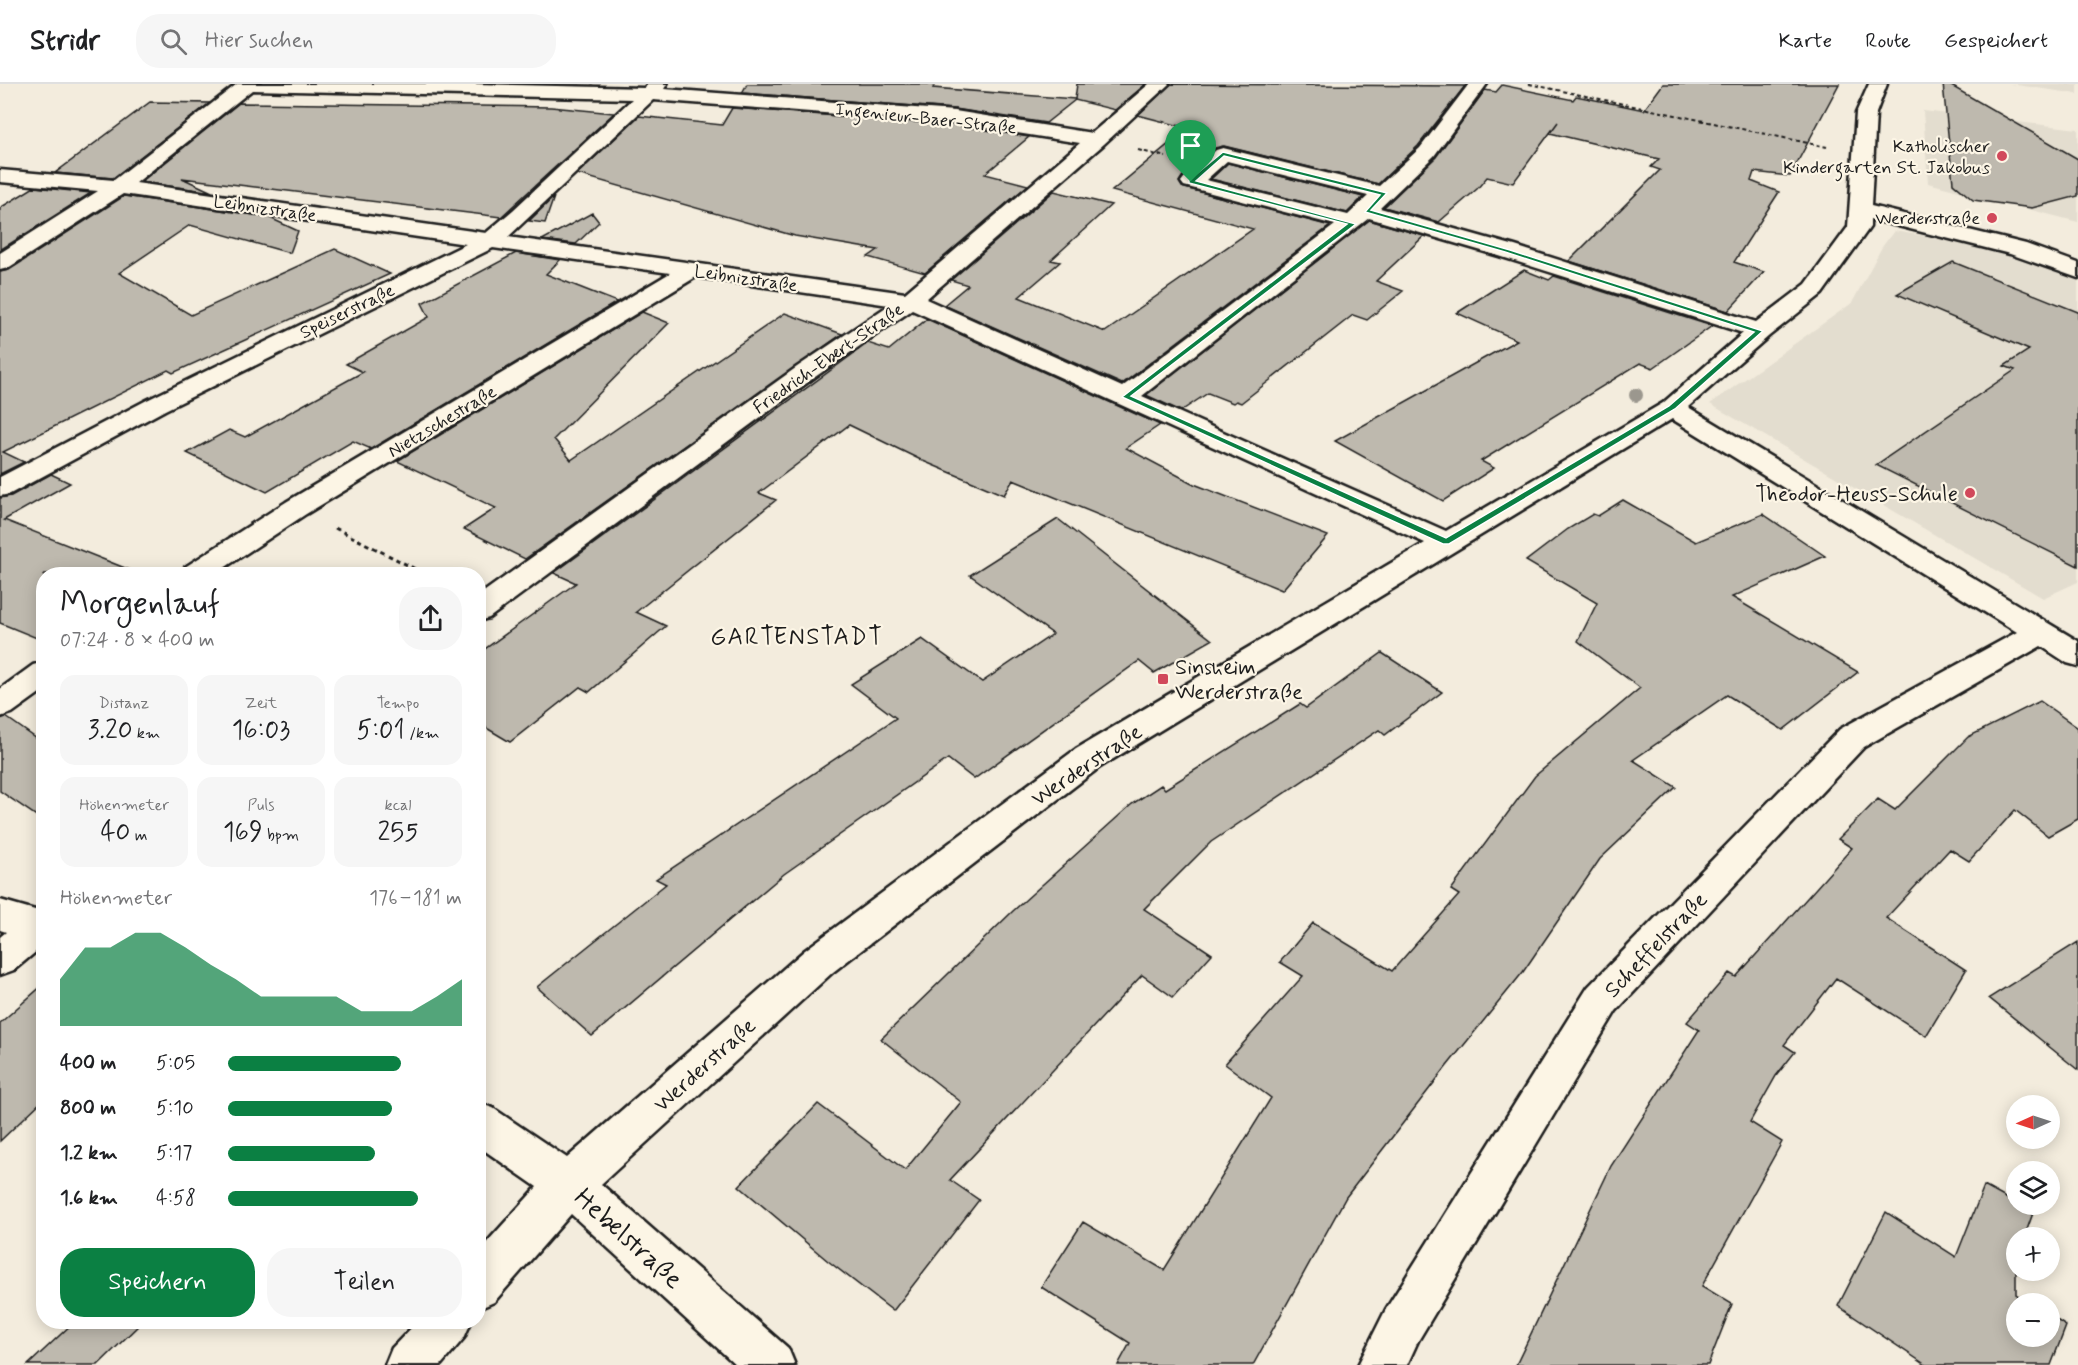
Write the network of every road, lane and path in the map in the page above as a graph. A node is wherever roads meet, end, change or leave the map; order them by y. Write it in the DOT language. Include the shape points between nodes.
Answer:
graph roads {
  1 [pos="249,84"];
  2 [pos="1160,84"];
  3 [pos="1478,84"];
  4 [pos="1529,84"];
  5 [pos="1878,84"];
  6 [pos="655,89"];
  7 [pos="1097,140"];
  8 [pos="1862,154"];
  9 [pos="0,176"];
  10 [pos="119,187"];
  11 [pos="1385,194"];
  12 [pos="1861,210"];
  13 [pos="1360,217"];
  14 [pos="491,240"];
  15 [pos="0,263"];
  16 [pos="691,270"];
  17 [pos="2078,271"];
  18 [pos="910,301"];
  19 [pos="1760,331"];
  20 [pos="1125,397"];
  21 [pos="1672,408"];
  22 [pos="0,488"];
  23 [pos="296,508"];
  24 [pos="1446,542"];
  25 [pos="206,567"];
  26 [pos="411,567"];
  27 [pos="486,605"];
  28 [pos="2042,632"];
  29 [pos="2078,655"];
  30 [pos="36,679"];
  31 [pos="0,705"];
  32 [pos="0,915"];
  33 [pos="36,924"];
  34 [pos="36,930"];
  35 [pos="0,959"];
  36 [pos="486,1127"];
  37 [pos="569,1184"];
  38 [pos="486,1277"];
  39 [pos="441,1329"];
  40 [pos="409,1365"];
  41 [pos="771,1365"];
  42 [pos="1382,1365"];
  1 -- 6 [label="street, Ingenieur-Baer-Straße"];
  1 -- 10 [label="street"];
  2 -- 7 [label="street, Friedrich-Ebert-Straße"];
  3 -- 11 [label="street" via="1427,152"];
  4 -- 8 [label="path"];
  5 -- 8 [label="street, Werderstraße" via="1866,113"];
  6 -- 7 [label="street, Ingenieur-Baer-Straße" via="955,117"];
  6 -- 14 [label="street, Speiserstraße"];
  7 -- 18 [label="street, Friedrich-Ebert-Straße"];
  8 -- 12 [label="street, Werderstraße"];
  9 -- 10 [label="street, Leibnizstraße"];
  10 -- 14 [label="street, Leibnizstraße"];
  10 -- 15 [label="street"];
  11 -- 13 [label="street"];
  11 -- 13 [label="street" via="1223,154 1191,182"];
  12 -- 17 [label="street" via="2018,249"];
  12 -- 19 [label="street, Werderstraße" via="1859,227 1814,289"];
  13 -- 19 [label="street" via="1507,251"];
  13 -- 20 [label="street"];
  14 -- 16 [label="street, Leibnizstraße"];
  14 -- 22 [label="street, Speiserstraße" via="156,405"];
  16 -- 18 [label="street, Leibnizstraße"];
  16 -- 23 [label="street, Nietzschestraße"];
  18 -- 20 [label="street, Leibnizstraße"];
  18 -- 27 [label="street, Friedrich-Ebert-Straße"];
  19 -- 21 [label="street, Werderstraße"];
  20 -- 24 [label="street, Leibnizstraße"];
  21 -- 24 [label="street, Werderstraße"];
  21 -- 28 [label="street"];
  23 -- 25 [label="street, Nietzschestraße"];
  23 -- 26 [label="path"];
  24 -- 37 [label="street, Werderstraße" via="1088,758 819,961"];
  28 -- 29 [label="street"];
  28 -- 42 [label="street, Scheffelstraße" via="1852,738 1602,999 1402,1325"];
  30 -- 31 [label="street"];
  32 -- 33 [label="street"];
  34 -- 35 [label="street"];
  36 -- 37 [label="street, Hebelstraße"];
  37 -- 38 [label="street, Werderstraße"];
  37 -- 41 [label="street, Hebelstraße"];
  39 -- 40 [label="street"];
}
